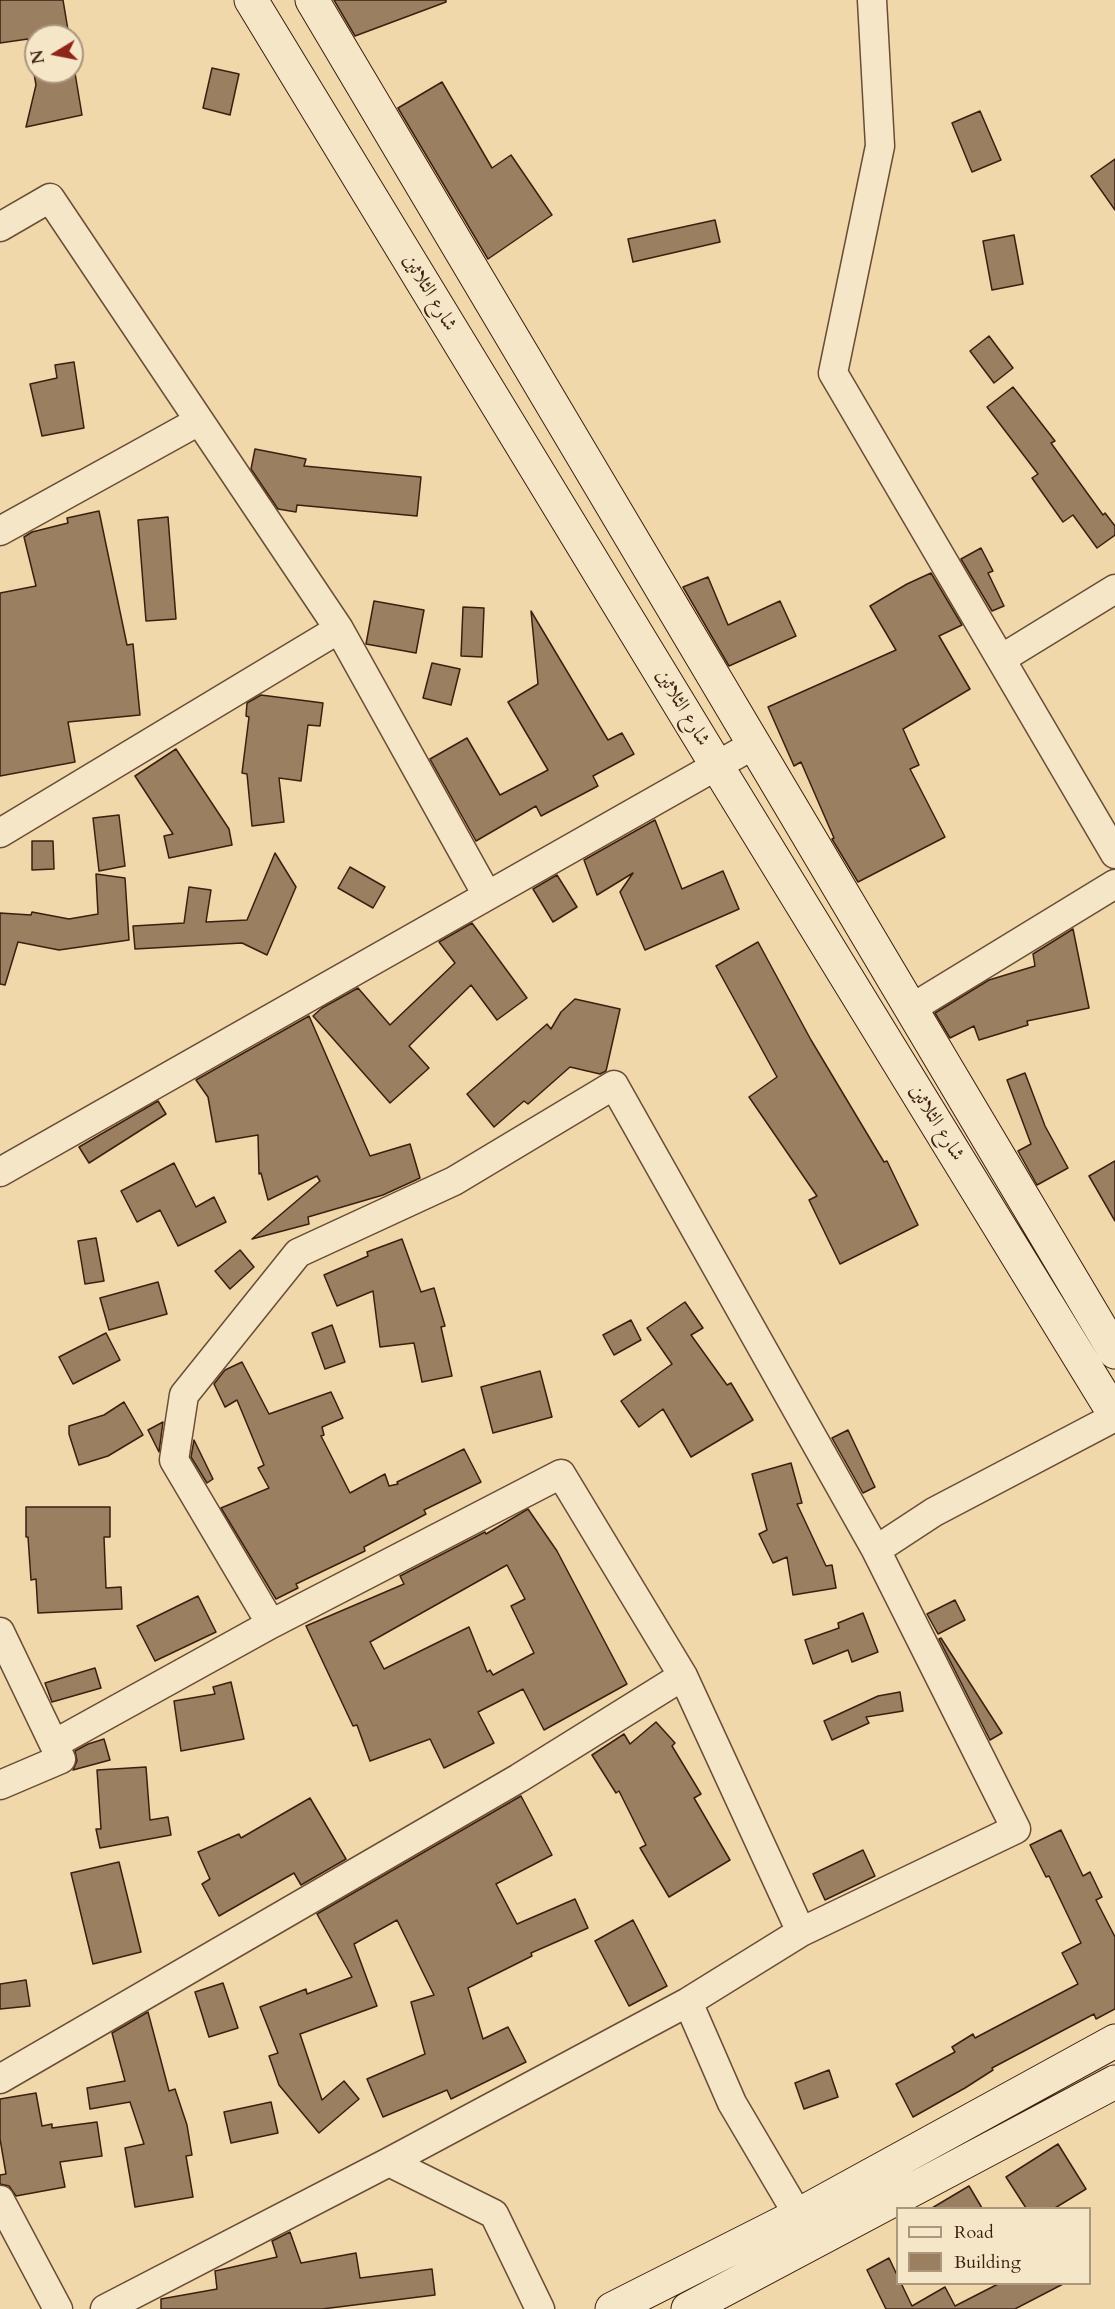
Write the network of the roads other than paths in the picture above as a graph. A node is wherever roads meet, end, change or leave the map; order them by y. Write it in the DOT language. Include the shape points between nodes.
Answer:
graph roads {
  1 [pos="251,0"];
  2 [pos="312,0"];
  3 [pos="872,0"];
  4 [pos="0,227"];
  5 [pos="200,421"];
  6 [pos="0,531"];
  7 [pos="1115,589"];
  8 [pos="339,629"];
  9 [pos="1001,659"];
  10 [pos="755,744"];
  11 [pos="717,766"];
  12 [pos="0,832"];
  13 [pos="1115,854"];
  14 [pos="1115,884"];
  15 [pos="487,895"];
  16 [pos="912,1008"];
  17 [pos="0,1172"];
  18 [pos="1115,1352"];
  19 [pos="1115,1416"];
  20 [pos="876,1550"];
  21 [pos="270,1624"];
  22 [pos="0,1632"];
  23 [pos="683,1676"];
  24 [pos="54,1744"];
  25 [pos="0,1785"];
  26 [pos="801,1932"];
  27 [pos="688,2002"];
  28 [pos="1115,2041"];
  29 [pos="0,2079"];
  30 [pos="1115,2082"];
  31 [pos="389,2162"];
  32 [pos="0,2200"];
  33 [pos="798,2215"];
  34 [pos="58,2309"];
  35 [pos="105,2309"];
  36 [pos="540,2309"];
  37 [pos="612,2309"];
  38 [pos="688,2309"];
  1 -- 11 [label="street, شارع الثلاثين"];
  2 -- 10 [label="street, شارع الثلاثين"];
  3 -- 9 [label="street" via="880,146 833,373"];
  4 -- 5 [label="street" via="50,198"];
  5 -- 6 [label="street"];
  5 -- 8 [label="street"];
  7 -- 9 [label="street"];
  8 -- 12 [label="street"];
  8 -- 15 [label="street"];
  9 -- 13 [label="street"];
  10 -- 11 [label="street"];
  10 -- 16 [label="street, شارع الثلاثين"];
  11 -- 15 [label="street"];
  11 -- 19 [label="street, شارع الثلاثين"];
  14 -- 16 [label="street"];
  15 -- 17 [label="street"];
  16 -- 18 [label="street, شارع الثلاثين"];
  19 -- 20 [label="street" via="934,1512"];
  20 -- 21 [label="street" via="614,1084 454,1181 298,1253 184,1395 174,1460"];
  20 -- 26 [label="street" via="1016,1828"];
  21 -- 23 [label="street" via="561,1474"];
  21 -- 24 [label="street"];
  22 -- 24 [label="street"];
  23 -- 26 [label="street"];
  23 -- 29 [label="street" via="519,1778"];
  24 -- 25 [label="street" via="61,1759"];
  26 -- 27 [label="street"];
  27 -- 31 [label="street"];
  27 -- 33 [label="street" via="732,2103"];
  28 -- 33 [label="street"];
  30 -- 38 [label="street"];
  31 -- 35 [label="street"];
  31 -- 36 [label="street" via="494,2214"];
  32 -- 34 [label="street"];
  33 -- 37 [label="street"];
}
